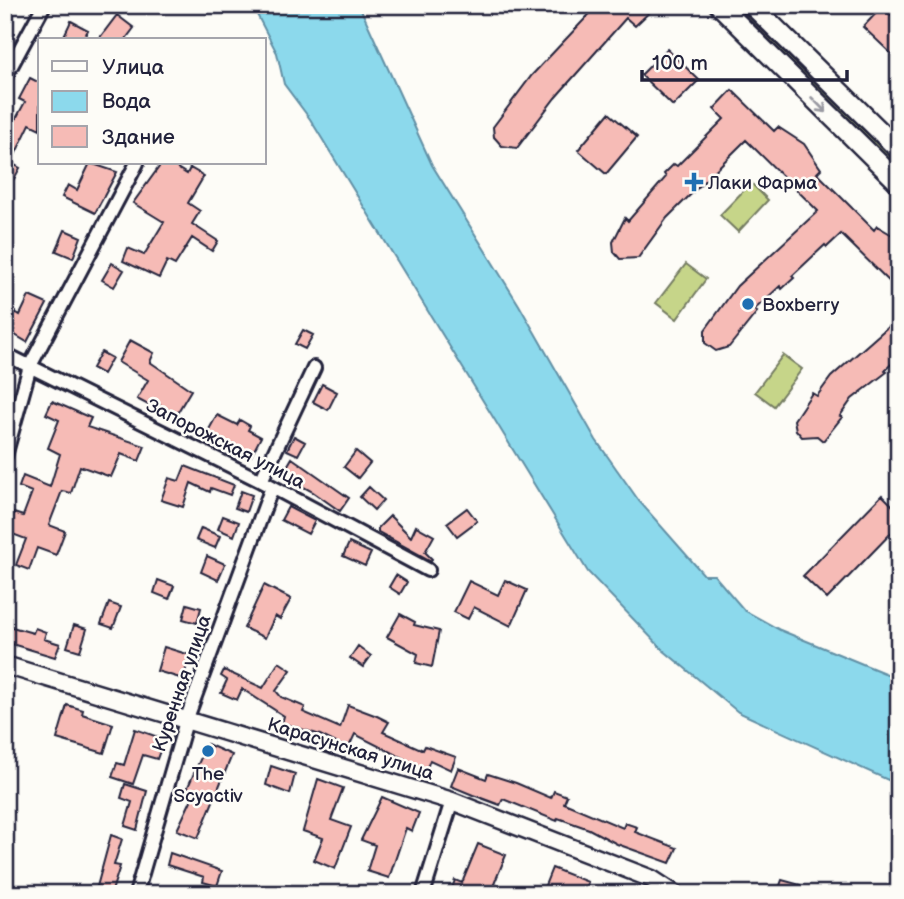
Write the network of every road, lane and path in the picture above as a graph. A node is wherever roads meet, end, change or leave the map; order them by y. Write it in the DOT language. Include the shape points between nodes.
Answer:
graph roads {
  1 [pos="44,5"];
  2 [pos="719,5"];
  3 [pos="752,5"];
  4 [pos="5,77"];
  5 [pos="899,150"];
  6 [pos="136,164"];
  7 [pos="899,183"];
  8 [pos="5,354"];
  9 [pos="30,366"];
  10 [pos="314,368"];
  11 [pos="5,456"];
  12 [pos="266,484"];
  13 [pos="428,570"];
  14 [pos="5,665"];
  15 [pos="187,718"];
  16 [pos="452,801"];
  17 [pos="136,894"];
  18 [pos="424,894"];
  19 [pos="675,894"];
  1 -- 4 [label="street"];
  2 -- 7 [label="main road, one-way"];
  3 -- 5 [label="main road"];
  6 -- 9 [label="street"];
  8 -- 9 [label="street, Запорожская улица"];
  9 -- 11 [label="street"];
  9 -- 12 [label="street, Запорожская улица"];
  10 -- 12 [label="street, Куренная улица"];
  12 -- 13 [label="street, Запорожская улица"];
  12 -- 15 [label="street, Куренная улица"];
  14 -- 15 [label="street, Карасунская улица"];
  15 -- 16 [label="street, Карасунская улица"];
  15 -- 17 [label="street, Куренная улица"];
  16 -- 18 [label="street"];
  16 -- 19 [label="street, Карасунская улица" via="652,879"];
}
